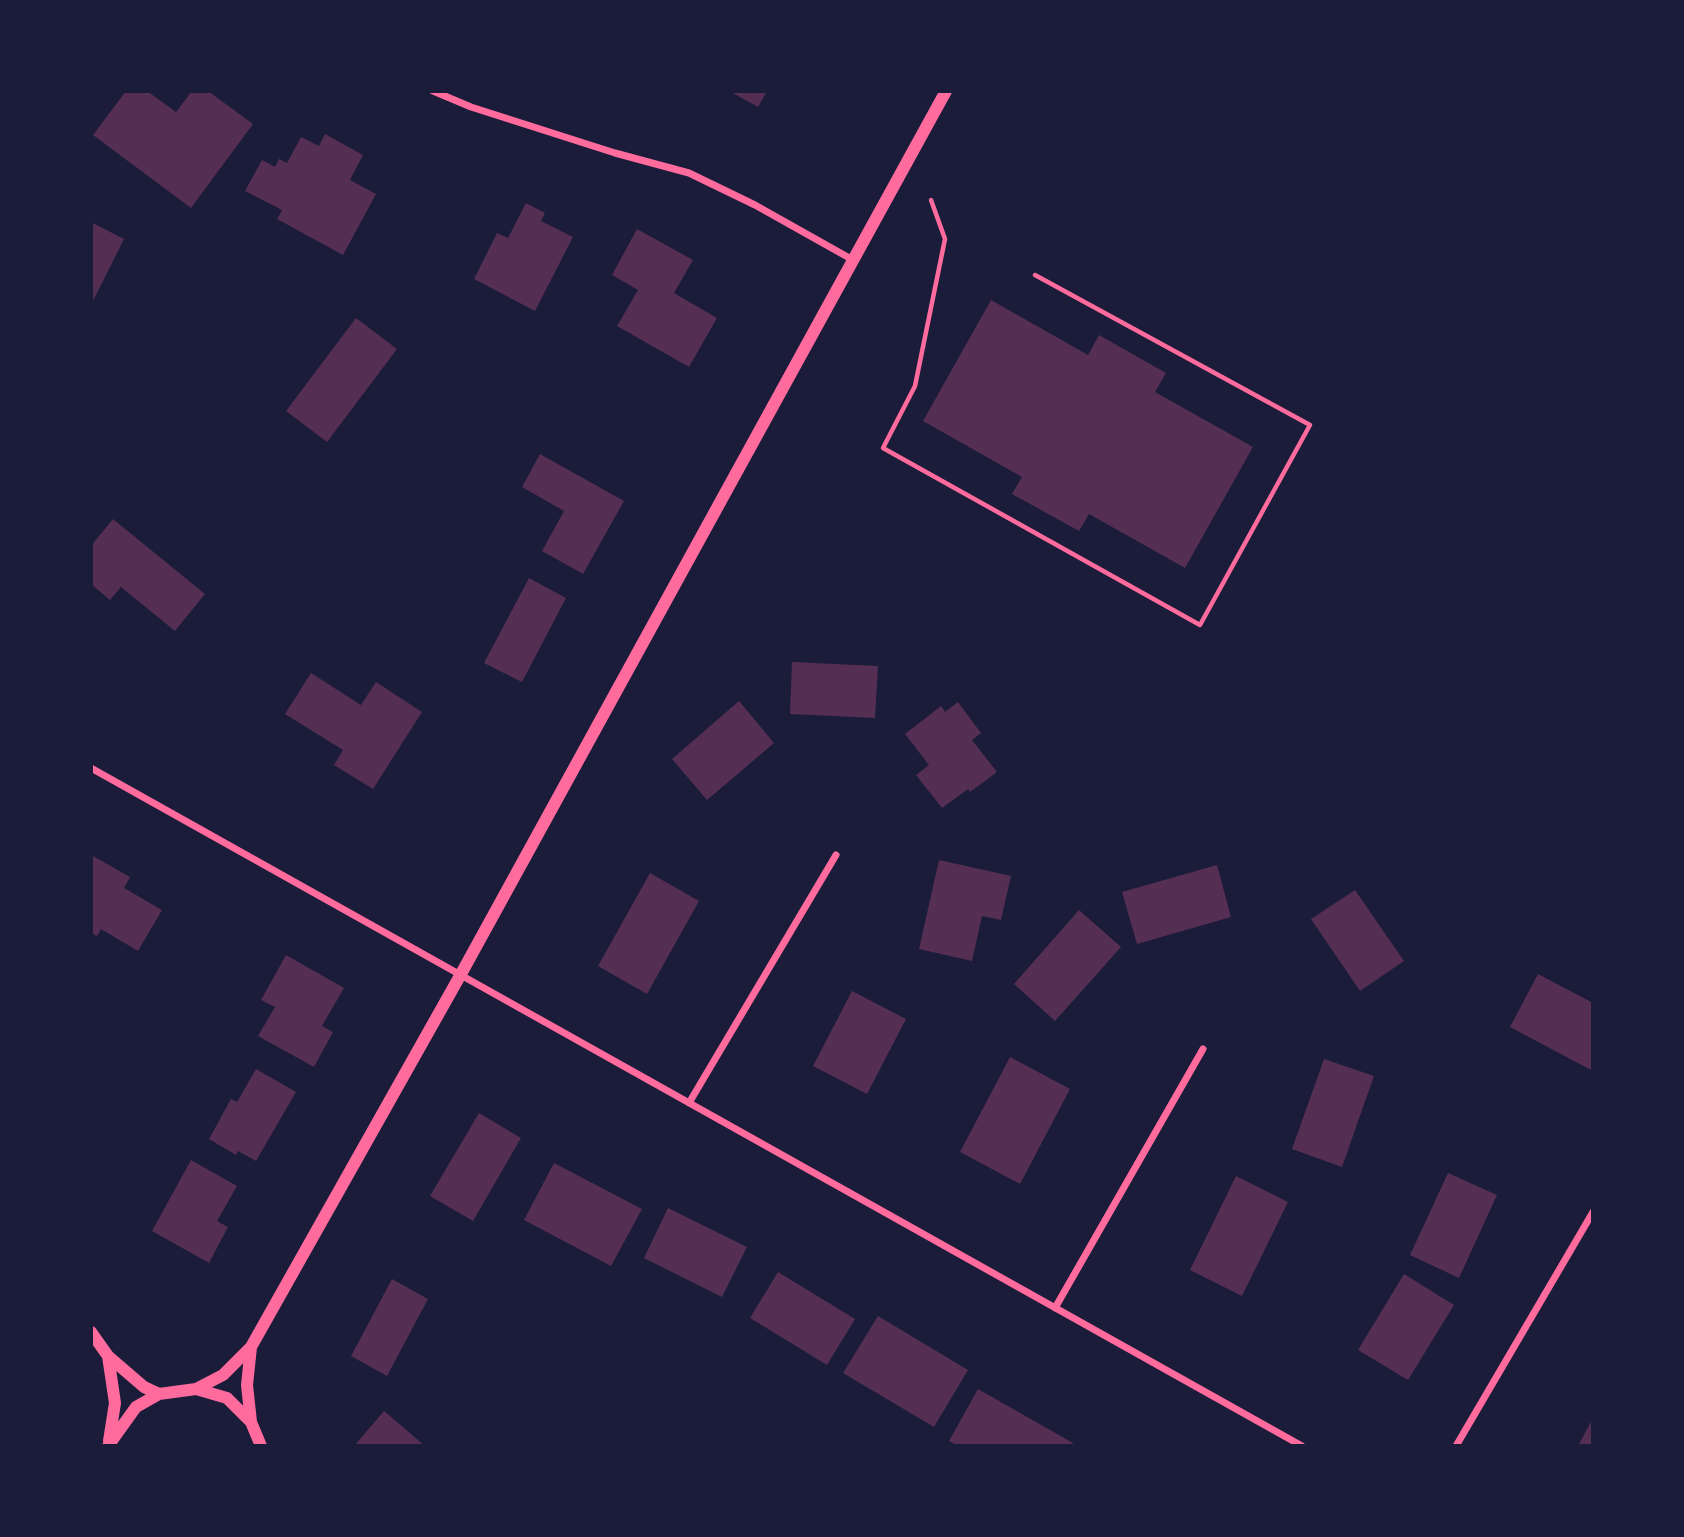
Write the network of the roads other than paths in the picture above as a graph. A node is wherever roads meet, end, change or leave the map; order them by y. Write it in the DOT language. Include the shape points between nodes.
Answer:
graph roads {
  1 [pos="433,91"];
  2 [pos="946,91"];
  3 [pos="853,260"];
  4 [pos="91,768"];
  5 [pos="836,855"];
  6 [pos="461,974"];
  7 [pos="1203,1049"];
  8 [pos="689,1103"];
  9 [pos="1593,1212"];
  10 [pos="1055,1308"];
  11 [pos="91,1332"];
  12 [pos="251,1347"];
  13 [pos="108,1356"];
  14 [pos="196,1389"];
  15 [pos="159,1394"];
  16 [pos="251,1422"];
  17 [pos="108,1445"];
  18 [pos="261,1446"];
  19 [pos="1302,1446"];
  20 [pos="1456,1446"];
  1 -- 3 [label="street" via="471,107 689,173"];
  2 -- 3 [label="street"];
  3 -- 6 [label="street"];
  4 -- 6 [label="street"];
  5 -- 8 [label="street"];
  6 -- 8 [label="street"];
  6 -- 12 [label="street"];
  7 -- 10 [label="street"];
  8 -- 10 [label="street"];
  9 -- 20 [label="street"];
  10 -- 19 [label="street"];
  11 -- 13 [label="street"];
  12 -- 14 [label="street" via="223,1375"];
  12 -- 16 [label="street" via="247,1385"];
  13 -- 15 [label="street"];
  13 -- 17 [label="street" via="116,1404"];
  14 -- 15 [label="street"];
  14 -- 16 [label="street" via="227,1398"];
  15 -- 17 [label="street" via="136,1407"];
  16 -- 18 [label="street"];
}
